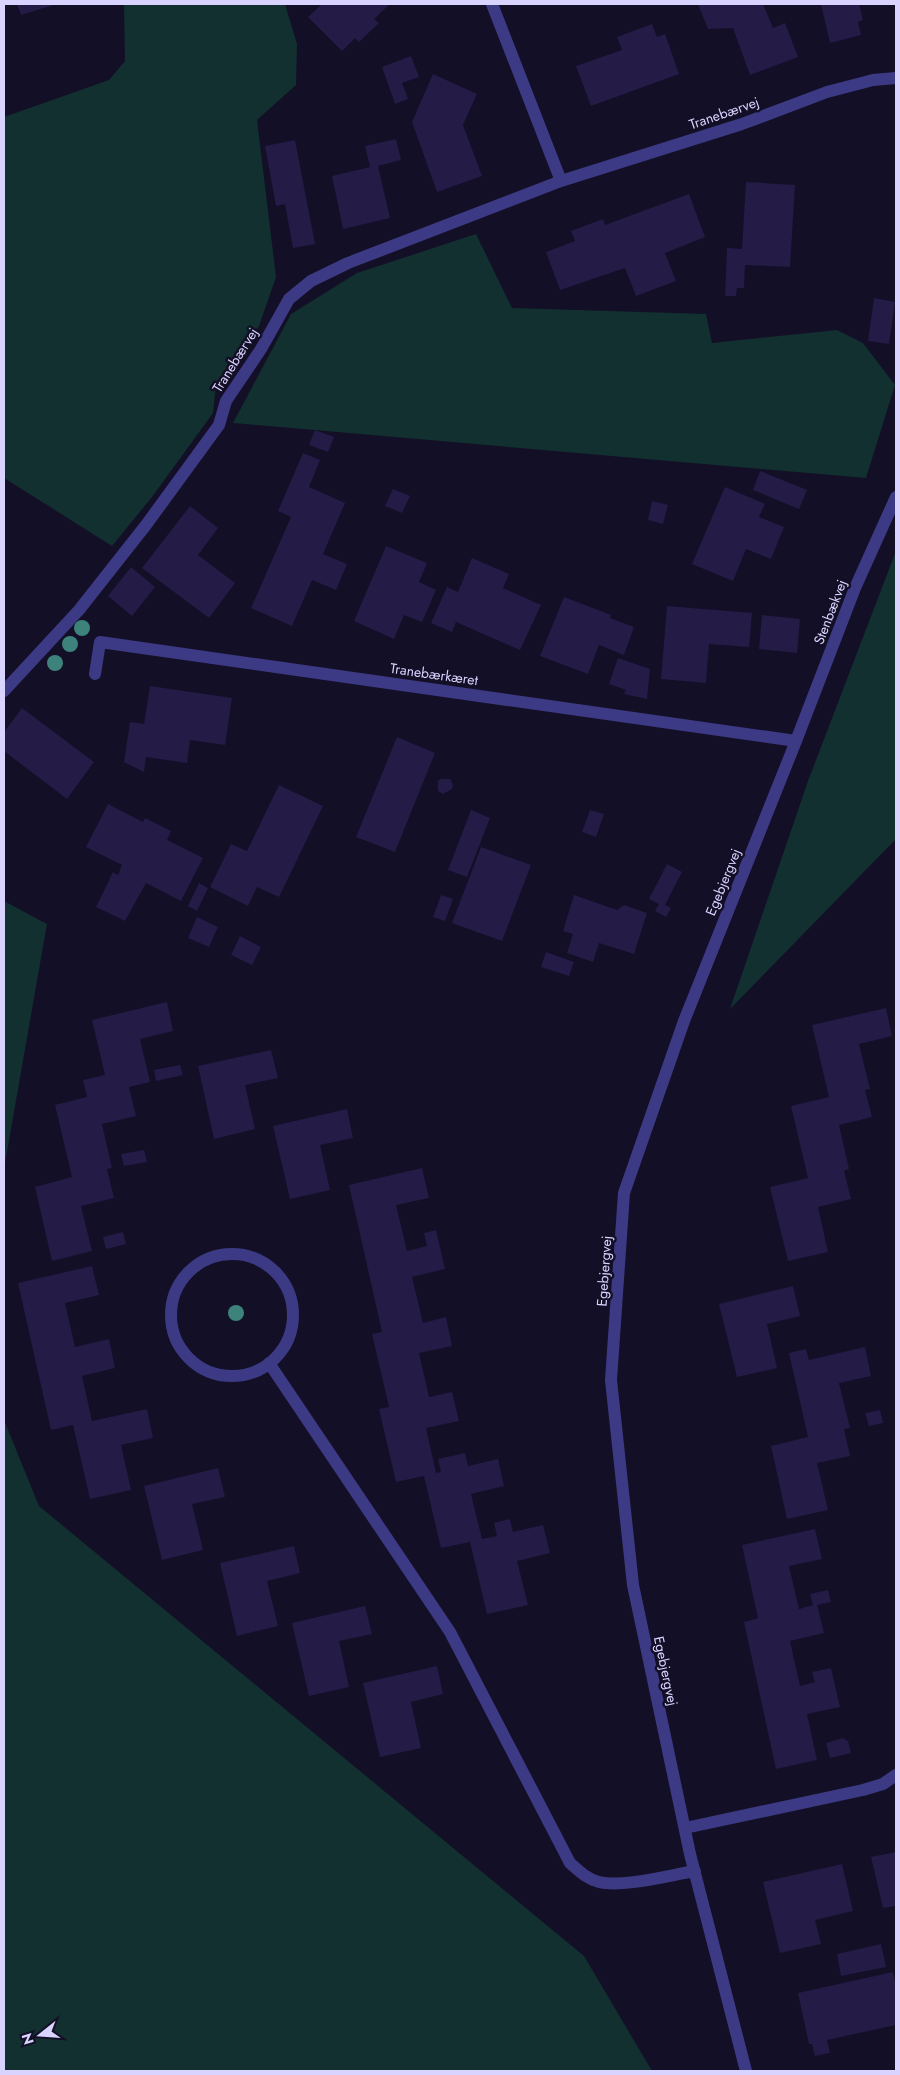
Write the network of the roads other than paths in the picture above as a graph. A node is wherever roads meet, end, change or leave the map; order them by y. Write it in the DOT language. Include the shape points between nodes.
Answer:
graph roads {
  1 [pos="492,4"];
  2 [pos="896,78"];
  3 [pos="561,181"];
  4 [pos="896,497"];
  5 [pos="95,674"];
  6 [pos="4,692"];
  7 [pos="796,741"];
  8 [pos="269,1364"];
  9 [pos="896,1775"];
  10 [pos="685,1828"];
  11 [pos="695,1871"];
  12 [pos="746,2071"];
  1 -- 3 [label="street"];
  2 -- 3 [label="street, Tranebærvej" via="873,80 827,92 742,124"];
  3 -- 6 [label="street, Tranebærvej" via="348,262 311,281 289,299 262,349 226,401 219,425 79,610"];
  4 -- 7 [label="street, Stenbækvej" via="855,588"];
  5 -- 7 [label="street, Tranebærkæret" via="100,642"];
  7 -- 10 [label="street, Egebjergvej" via="684,1021 624,1193 611,1380 633,1585"];
  8 -- 8 [label="street" via="281,1352 292,1323 288,1291 280,1278 269,1266 239,1254 223,1254 194,1267 180,1284 171,1308 173,1331 183,1353 208,1372 224,1376 240,1376"];
  8 -- 11 [label="street" via="450,1632 570,1863 580,1873 601,1883"];
  9 -- 10 [label="street" via="883,1784 863,1790"];
  10 -- 11 [label="street, Egebjergvej"];
  11 -- 12 [label="street, Egebjergvej"];
}
